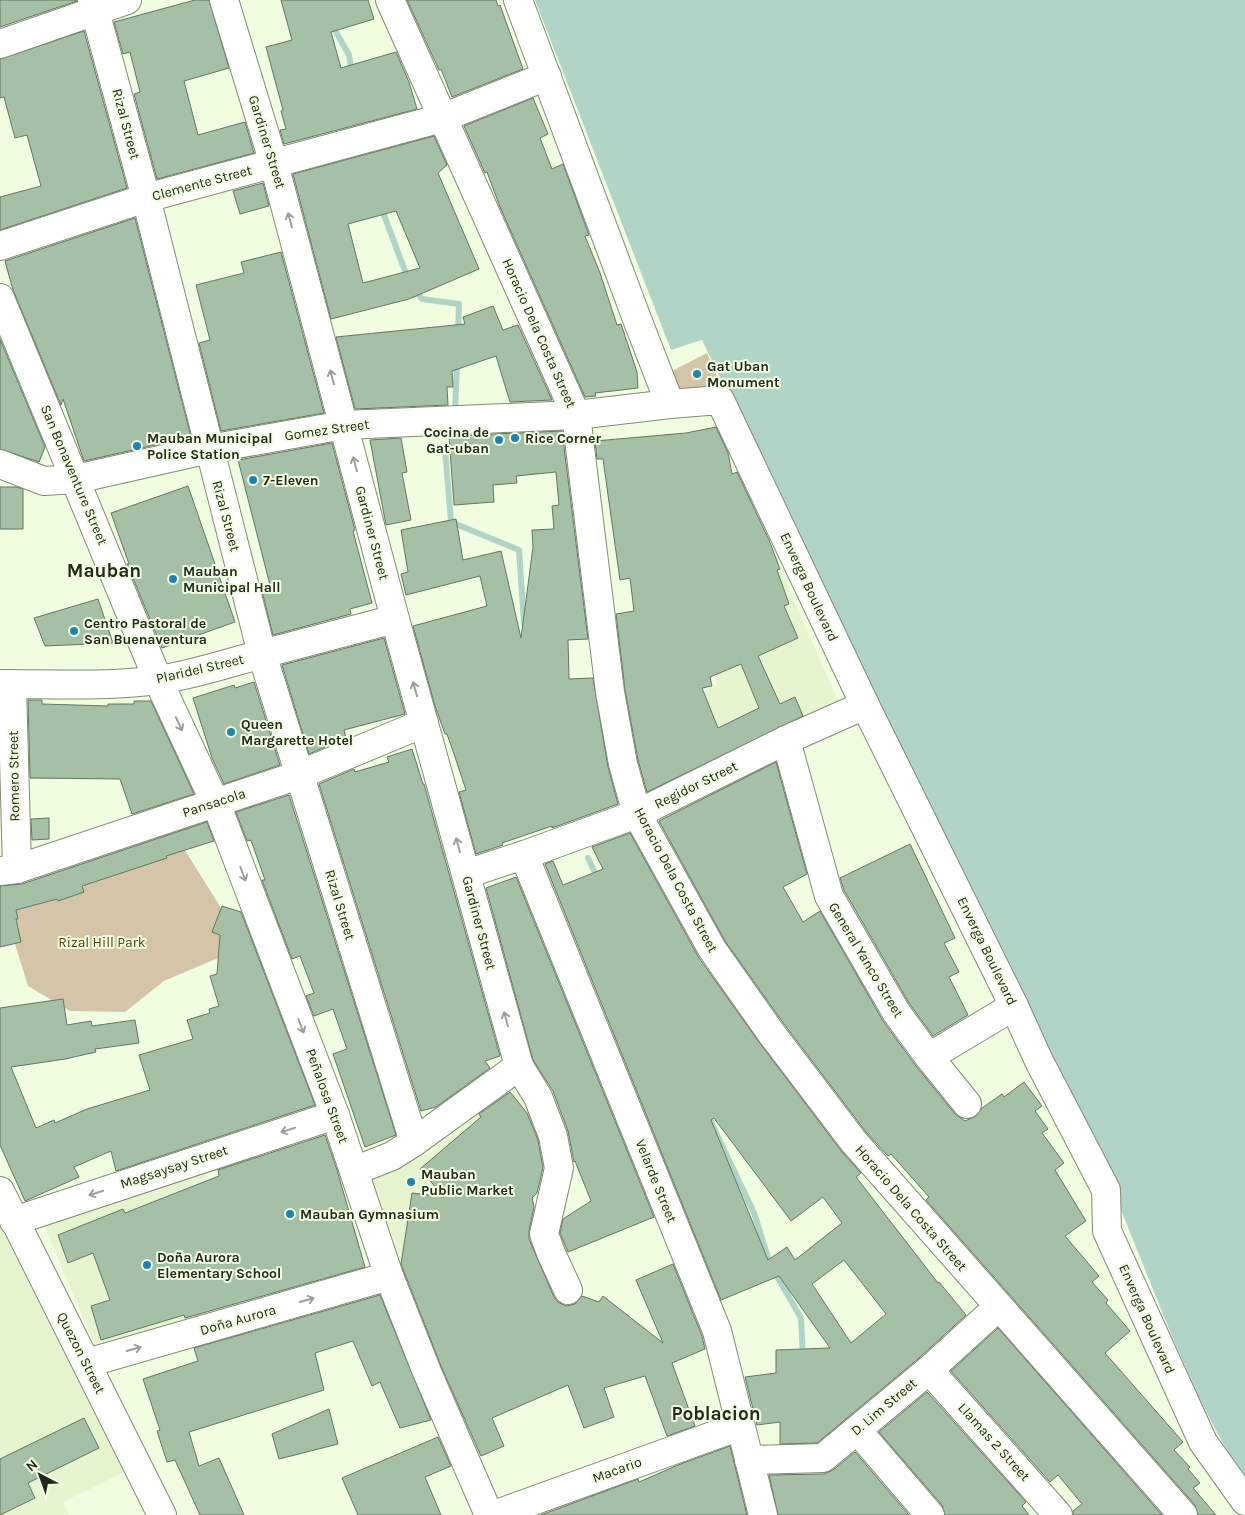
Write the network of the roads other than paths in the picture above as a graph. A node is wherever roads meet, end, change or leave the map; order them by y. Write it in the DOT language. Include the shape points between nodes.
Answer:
graph roads {
  1 [pos="127,0"];
  2 [pos="224,0"];
  3 [pos="390,0"];
  4 [pos="518,0"];
  5 [pos="93,5"];
  6 [pos="0,44"];
  7 [pos="547,76"];
  8 [pos="442,118"];
  9 [pos="274,164"];
  10 [pos="146,198"];
  11 [pos="0,246"];
  12 [pos="0,298"];
  13 [pos="720,400"];
  14 [pos="670,404"];
  15 [pos="576,415"];
  16 [pos="344,424"];
  17 [pos="209,449"];
  18 [pos="0,464"];
  19 [pos="76,480"];
  20 [pos="395,619"];
  21 [pos="262,654"];
  22 [pos="158,680"];
  23 [pos="6,684"];
  24 [pos="865,705"];
  25 [pos="424,723"];
  26 [pos="786,740"];
  27 [pos="299,775"];
  28 [pos="215,803"];
  29 [pos="637,814"];
  30 [pos="524,855"];
  31 [pos="8,870"];
  32 [pos="466,874"];
  33 [pos="1014,1006"];
  34 [pos="929,1058"];
  35 [pos="519,1066"];
  36 [pos="967,1104"];
  37 [pos="335,1115"];
  38 [pos="414,1142"];
  39 [pos="354,1171"];
  40 [pos="1,1193"];
  41 [pos="14,1221"];
  42 [pos="389,1276"];
  43 [pos="568,1290"];
  44 [pos="998,1306"];
  45 [pos="87,1363"];
  46 [pos="928,1370"];
  47 [pos="740,1426"];
  48 [pos="857,1430"];
  49 [pos="749,1460"];
  50 [pos="1245,1501"];
  51 [pos="162,1515"];
  52 [pos="489,1515"];
  53 [pos="494,1515"];
  54 [pos="763,1515"];
  55 [pos="930,1515"];
  56 [pos="1058,1515"];
  57 [pos="1183,1515"];
  1 -- 5 [label="street"];
  2 -- 9 [label="street, Gardiner Street"];
  3 -- 8 [label="street, Horacio Dela Costa Street"];
  4 -- 7 [label="street"];
  5 -- 6 [label="street"];
  5 -- 10 [label="street, Rizal Street"];
  7 -- 8 [label="street, Clemente Street"];
  7 -- 14 [label="street"];
  8 -- 9 [label="street, Clemente Street"];
  8 -- 15 [label="street, Horacio Dela Costa Street"];
  9 -- 10 [label="street, Clemente Street"];
  16 -- 9 [label="street, Gardiner Street, one-way"];
  10 -- 11 [label="street, Clemente Street"];
  10 -- 17 [label="street, Rizal Street"];
  12 -- 19 [label="street, San Bonaventure Street"];
  13 -- 14 [label="street, Gomez Street"];
  13 -- 24 [label="street, Enverga Boulevard"];
  14 -- 15 [label="street, Gomez Street"];
  15 -- 16 [label="street, Gomez Street"];
  15 -- 29 [label="street, Horacio Dela Costa Street" via="610,692 623,764"];
  16 -- 17 [label="street, Gomez Street"];
  20 -- 16 [label="street, Gardiner Street, one-way"];
  17 -- 19 [label="street, Gomez Street"];
  17 -- 21 [label="street, Rizal Street"];
  18 -- 19 [label="street, Gomez Street" via="44,481"];
  19 -- 22 [label="street, San Bonaventure Street"];
  20 -- 21 [label="street, Plaridel Street"];
  25 -- 20 [label="street, Gardiner Street, one-way"];
  21 -- 22 [label="street, Plaridel Street"];
  21 -- 27 [label="street, Rizal Street"];
  22 -- 23 [label="street, Plaridel Street" via="114,684"];
  22 -- 28 [label="street, Peñalosa Street, one-way"];
  23 -- 31 [label="street, Romero Street"];
  24 -- 26 [label="street, Regidor Street"];
  24 -- 33 [label="street, Enverga Boulevard"];
  25 -- 27 [label="street, Pansacola"];
  32 -- 25 [label="street, Gardiner Street, one-way"];
  26 -- 29 [label="street, Regidor Street"];
  26 -- 34 [label="street, General Yanco Street" via="829,896 896,1012"];
  27 -- 28 [label="street, Pansacola"];
  27 -- 38 [label="street, Rizal Street"];
  28 -- 31 [label="street, Pansacola"];
  28 -- 37 [label="street, Peñalosa Street, one-way"];
  29 -- 30 [label="street, Regidor Street"];
  29 -- 44 [label="street, Horacio Dela Costa Street" via="712,950 771,1033 854,1142"];
  30 -- 32 [label="street, Regidor Street"];
  30 -- 47 [label="street, Velarde Street" via="717,1331"];
  35 -- 32 [label="street, Gardiner Street, one-way"];
  33 -- 34 [label="street"];
  33 -- 50 [label="street, Enverga Boulevard" via="1106,1190 1107,1231 1203,1442"];
  34 -- 36 [label="street, General Yanco Street"];
  35 -- 38 [label="street"];
  35 -- 43 [label="street, Gardiner Street" via="538,1098 553,1136 559,1168 544,1234"];
  37 -- 39 [label="street, Peñalosa Street"];
  37 -- 41 [label="street, Magsaysay Street, one-way"];
  38 -- 39 [label="street" via="392,1156"];
  39 -- 42 [label="street, Peñalosa Street"];
  40 -- 41 [label="street, Quezon Street"];
  41 -- 45 [label="street, Quezon Street"];
  45 -- 42 [label="street, Doña Aurora, one-way"];
  42 -- 52 [label="street, Peñalosa Street"];
  44 -- 46 [label="street, D. Lim Street"];
  44 -- 57 [label="street, Horacio Dela Costa Street"];
  45 -- 51 [label="street, Quezon Street"];
  46 -- 48 [label="street, D. Lim Street"];
  46 -- 56 [label="street, Llamas 2 Street"];
  47 -- 49 [label="street, Velarde Street"];
  47 -- 53 [label="street, Macario"];
  48 -- 49 [label="street, D. Lim Street" via="823,1458"];
  48 -- 55 [label="street"];
  49 -- 54 [label="street, Velarde Street"];
}
